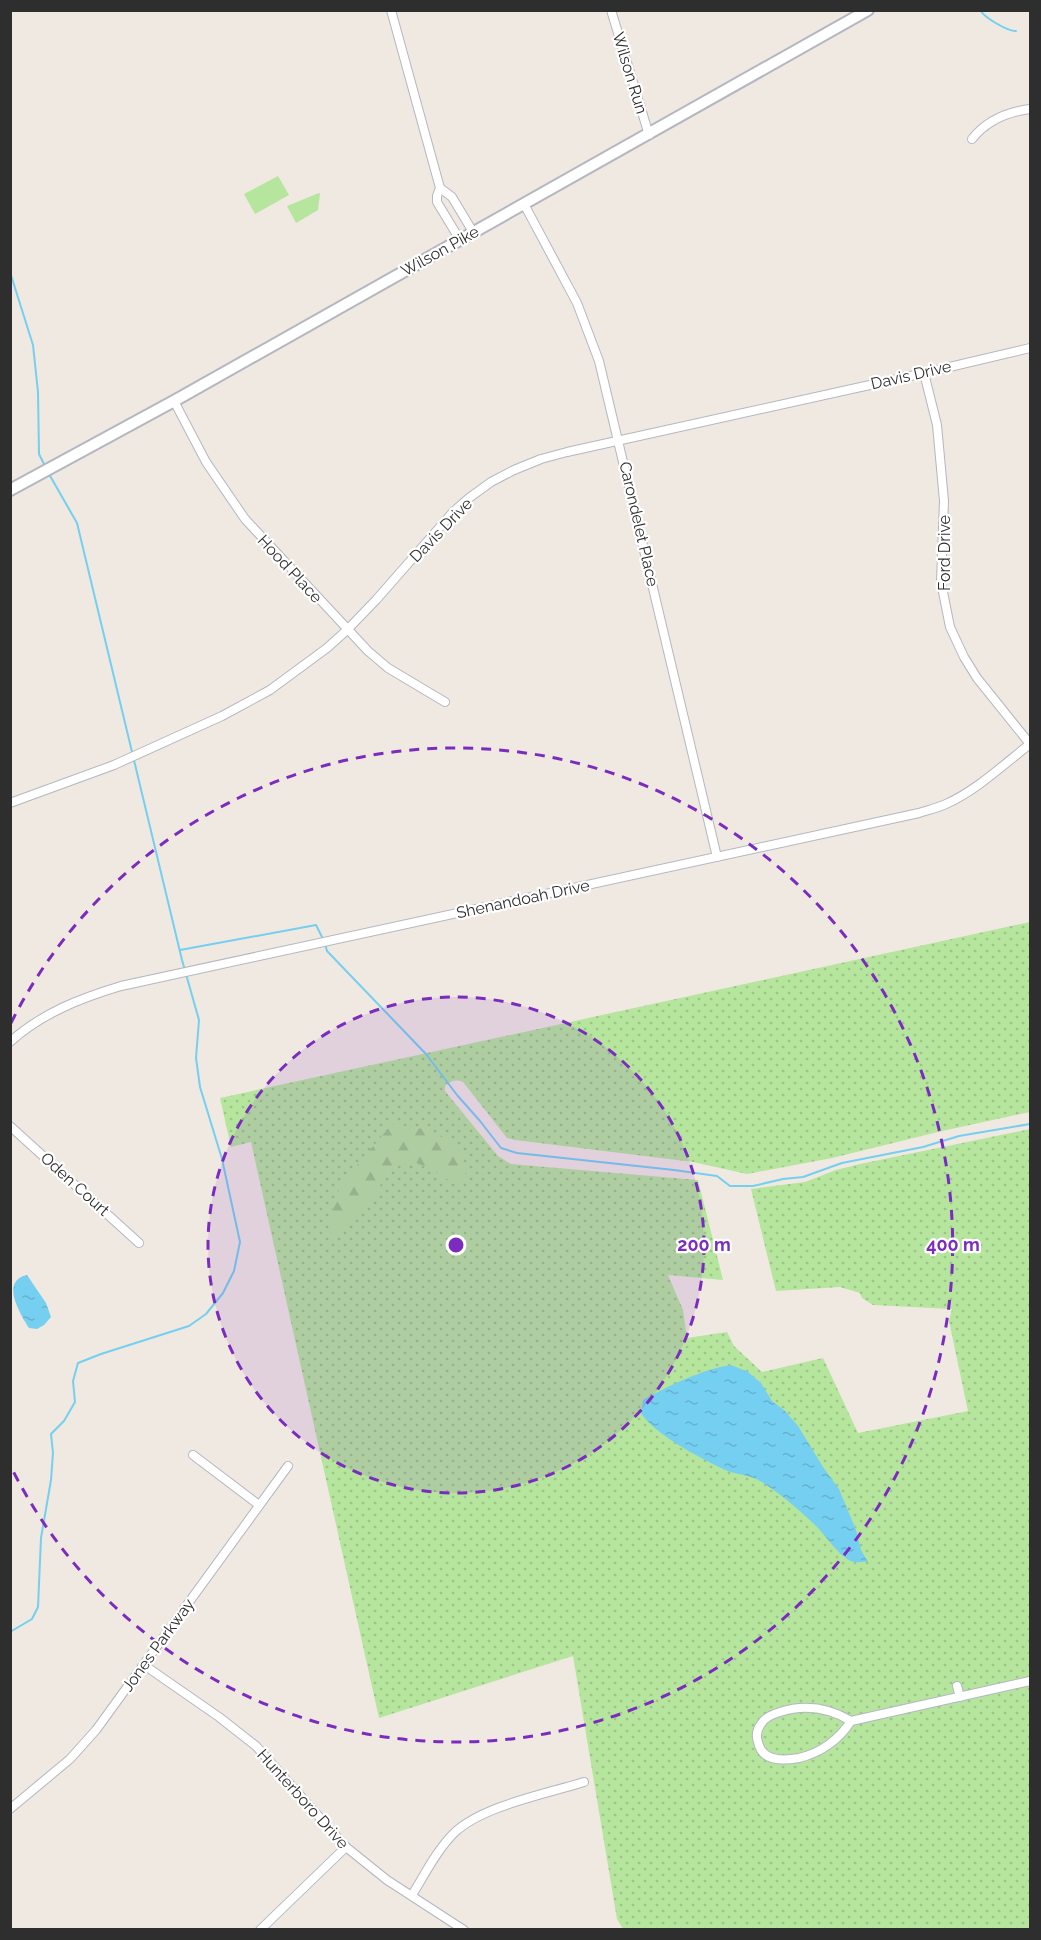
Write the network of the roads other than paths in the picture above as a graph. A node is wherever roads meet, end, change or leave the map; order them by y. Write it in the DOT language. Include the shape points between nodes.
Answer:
graph roads {
  1 [pos="391,10"];
  2 [pos="611,10"];
  3 [pos="868,10"];
  4 [pos="1030,109"];
  5 [pos="649,135"];
  6 [pos="972,139"];
  7 [pos="440,188"];
  8 [pos="524,204"];
  9 [pos="473,232"];
  10 [pos="460,240"];
  11 [pos="1030,348"];
  12 [pos="924,373"];
  13 [pos="174,401"];
  14 [pos="619,440"];
  15 [pos="10,490"];
  16 [pos="347,630"];
  17 [pos="445,702"];
  18 [pos="1030,744"];
  19 [pos="10,803"];
  20 [pos="717,857"];
  21 [pos="10,1042"];
  22 [pos="10,1126"];
  23 [pos="139,1243"];
  24 [pos="192,1455"];
  25 [pos="288,1466"];
  26 [pos="259,1505"];
  27 [pos="144,1665"];
  28 [pos="1030,1681"];
  29 [pos="957,1686"];
  30 [pos="960,1697"];
  31 [pos="851,1721"];
  32 [pos="584,1782"];
  33 [pos="10,1809"];
  34 [pos="346,1847"];
  35 [pos="411,1895"];
  36 [pos="260,1929"];
  37 [pos="464,1929"];
  1 -- 7 [label="street"];
  2 -- 5 [label="street, Wilson Run"];
  3 -- 5 [label="main road, Wilson Pike"];
  4 -- 6 [label="street" via="994,119"];
  5 -- 8 [label="main road, Wilson Pike"];
  7 -- 9 [label="street" via="452,197"];
  7 -- 10 [label="street" via="437,202"];
  8 -- 9 [label="main road, Wilson Pike"];
  8 -- 14 [label="street, Carondelet Place" via="586,323"];
  9 -- 10 [label="main road, Wilson Pike"];
  10 -- 13 [label="main road, Wilson Pike"];
  11 -- 12 [label="street, Davis Drive"];
  12 -- 14 [label="street, Davis Drive"];
  12 -- 18 [label="street, Ford Drive" via="937,425 945,501 941,582 950,627 977,678"];
  13 -- 15 [label="main road, Wilson Pike"];
  13 -- 16 [label="street, Hood Place" via="206,462 245,519"];
  14 -- 16 [label="street, Davis Drive" via="541,459 491,483 454,511"];
  14 -- 20 [label="street, Carondelet Place"];
  16 -- 17 [label="street, Hood Place" via="388,668"];
  16 -- 19 [label="street, Davis Drive" via="300,669 241,707 128,759"];
  18 -- 20 [label="street, Shenandoah Drive" via="976,786 944,805"];
  20 -- 21 [label="street, Shenandoah Drive" via="121,986 75,1001"];
  22 -- 23 [label="street, Oden Court"];
  24 -- 26 [label="street"];
  25 -- 26 [label="street, Jones Parkway"];
  26 -- 27 [label="street, Jones Parkway"];
  27 -- 33 [label="street, Jones Parkway" via="70,1759"];
  27 -- 34 [label="street, Hunterboro Drive" via="256,1746"];
  28 -- 30 [label="street"];
  29 -- 30 [label="street"];
  30 -- 31 [label="street"];
  31 -- 31 [label="street" via="825,1747 797,1758 771,1758 758,1743 761,1724 784,1711 817,1708"];
  32 -- 35 [label="street" via="470,1820 443,1846"];
  34 -- 35 [label="street, Hunterboro Drive"];
  34 -- 36 [label="street"];
  35 -- 37 [label="street, Hunterboro Drive"];
}
